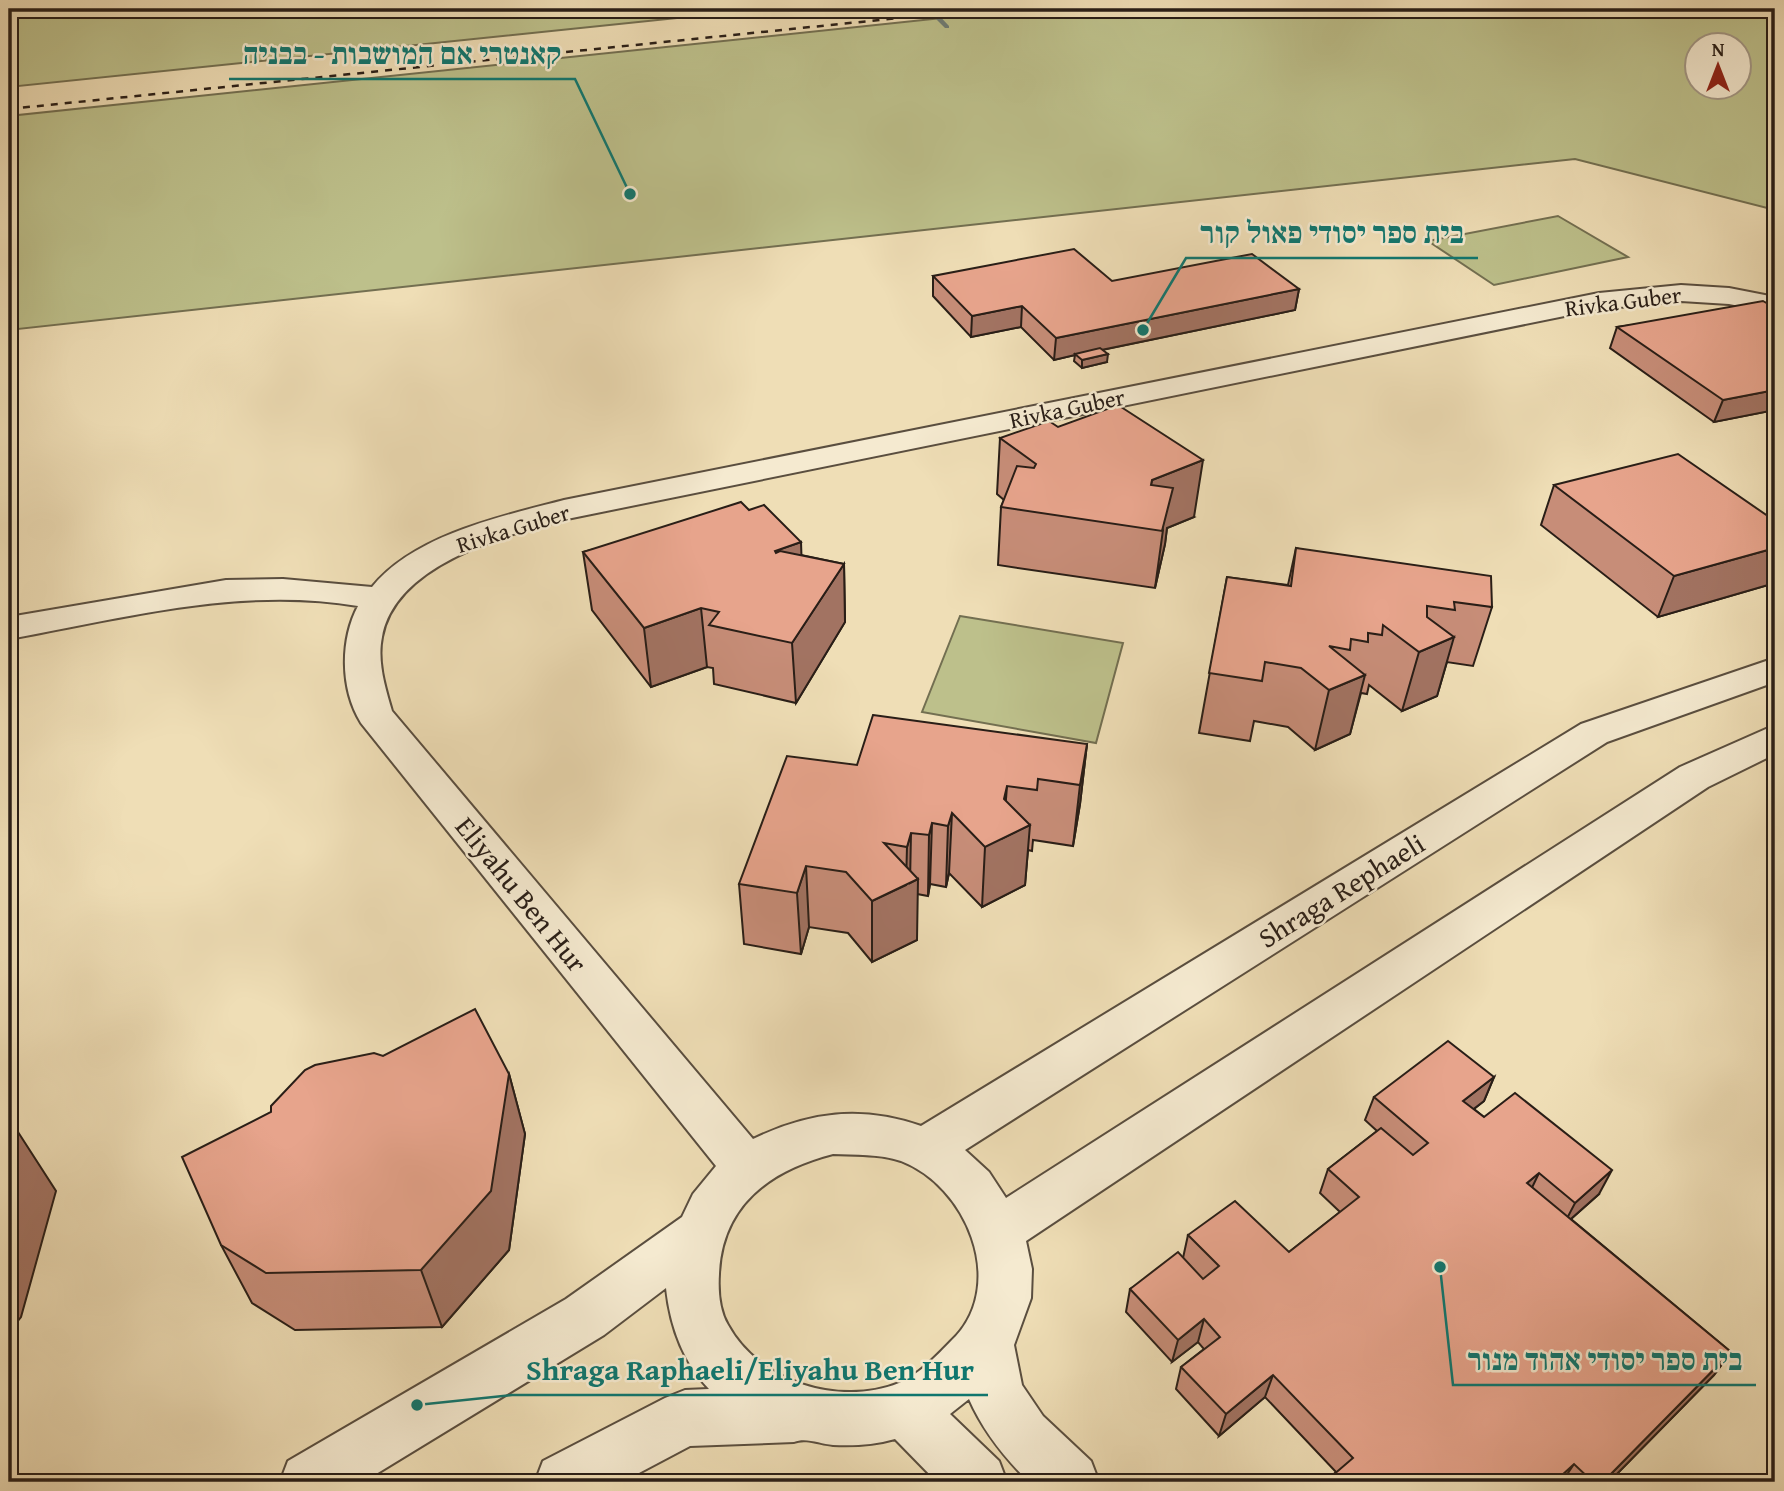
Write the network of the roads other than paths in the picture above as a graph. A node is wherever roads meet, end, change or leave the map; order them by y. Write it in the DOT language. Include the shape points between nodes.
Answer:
graph roads {
  1 [pos="1775,305"];
  2 [pos="381,599"];
  3 [pos="9,628"];
  4 [pos="1775,669"];
  5 [pos="1771,741"];
  6 [pos="925,1149"];
  7 [pos="747,1168"];
  8 [pos="998,1231"];
  9 [pos="698,1234"];
  10 [pos="986,1343"];
  11 [pos="904,1409"];
  12 [pos="803,1413"];
  13 [pos="309,1482"];
  14 [pos="564,1482"];
  15 [pos="978,1482"];
  16 [pos="1070,1482"];
  1 -- 2 [label="street, Rivka Guber" via="1681,293 1599,301 564,510 468,537 429,558"];
  2 -- 3 [label="street" via="283,589 226,590"];
  2 -- 7 [label="street, Eliyahu Ben Hur" via="363,636 363,674 374,714"];
  4 -- 6 [label="street, Shraga Rephaeli" via="1594,733"];
  5 -- 8 [label="street" via="1695,777"];
  6 -- 7 [label="street" via="880,1135 833,1133 788,1144"];
  6 -- 8 [label="street" via="965,1179 981,1197"];
  7 -- 9 [label="street" via="717,1197"];
  8 -- 10 [label="street" via="1005,1268 1002,1307"];
  9 -- 12 [label="street" via="690,1277 698,1321 720,1362 757,1394"];
  9 -- 13 [label="street" via="585,1317"];
  10 -- 11 [label="street" via="951,1382"];
  10 -- 16 [label="street" via="996,1396 1023,1436"];
  11 -- 12 [label="street" via="854,1419"];
  11 -- 15 [label="street"];
  12 -- 14 [label="street" via="685,1418"];
}
